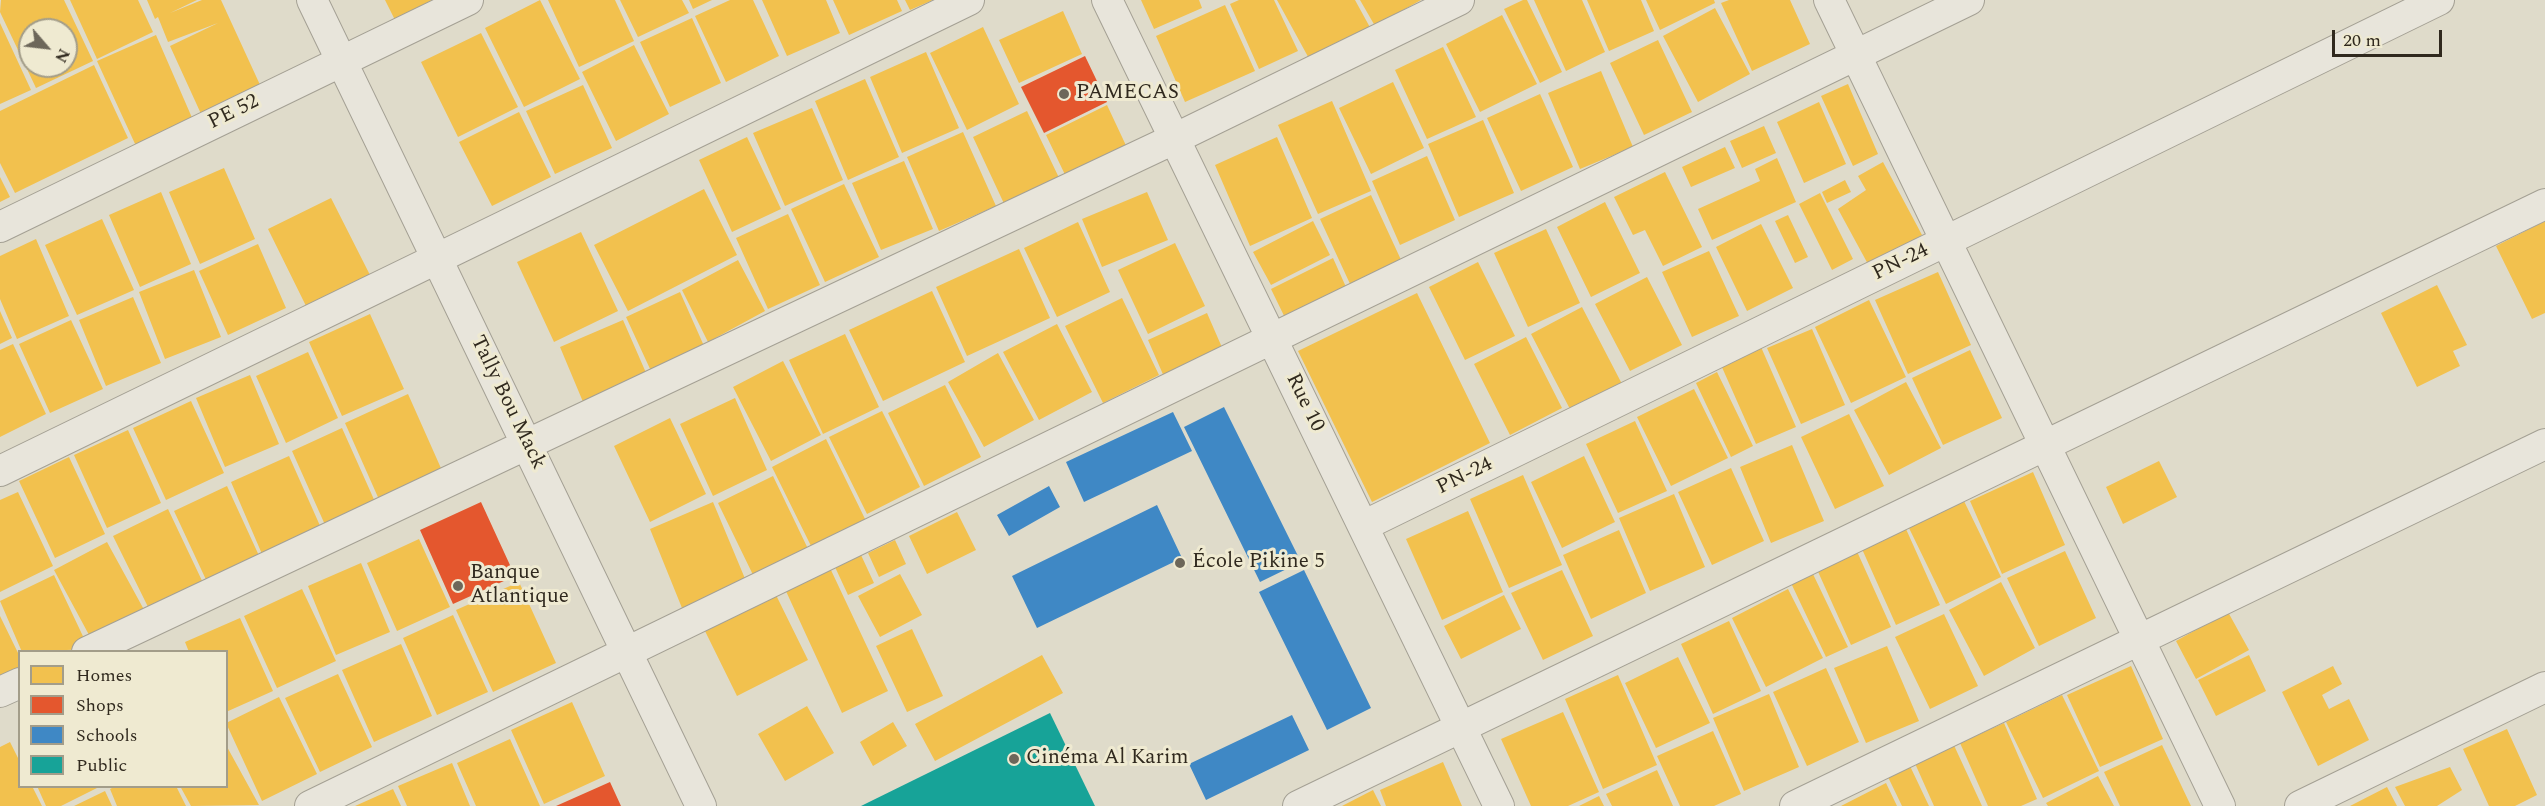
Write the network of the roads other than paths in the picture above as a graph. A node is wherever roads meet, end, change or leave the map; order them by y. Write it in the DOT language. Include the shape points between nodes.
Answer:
graph roads {
  1 [pos="312,0"];
  2 [pos="468,0"];
  3 [pos="969,0"];
  4 [pos="1107,0"];
  5 [pos="1459,0"];
  6 [pos="1829,0"];
  7 [pos="1969,0"];
  8 [pos="2439,0"];
  9 [pos="1856,55"];
  10 [pos="342,61"];
  11 [pos="1174,139"];
  12 [pos="2545,204"];
  13 [pos="0,227"];
  14 [pos="1947,241"];
  15 [pos="437,259"];
  16 [pos="1272,339"];
  17 [pos="527,444"];
  18 [pos="2545,444"];
  19 [pos="2046,445"];
  20 [pos="0,471"];
  21 [pos="1363,526"];
  22 [pos="2139,640"];
  23 [pos="89,650"];
  24 [pos="627,652"];
  25 [pos="18,684"];
  26 [pos="2545,687"];
  27 [pos="0,692"];
  28 [pos="1461,727"];
  29 [pos="310,806"];
  30 [pos="701,806"];
  31 [pos="1298,806"];
  32 [pos="1499,806"];
  33 [pos="1795,806"];
  34 [pos="2220,806"];
  35 [pos="2300,806"];
  1 -- 10 [label="street, Tally Bou Mack"];
  2 -- 10 [label="street, PE 52"];
  3 -- 15 [label="street"];
  4 -- 11 [label="street, Rue 10"];
  5 -- 11 [label="street"];
  6 -- 9 [label="street"];
  7 -- 9 [label="street"];
  8 -- 14 [label="street, PN-24"];
  9 -- 14 [label="street"];
  9 -- 16 [label="street"];
  10 -- 13 [label="street, PE 52"];
  10 -- 15 [label="street, Tally Bou Mack"];
  11 -- 16 [label="street, Rue 10"];
  11 -- 17 [label="street"];
  12 -- 19 [label="street"];
  14 -- 19 [label="street"];
  14 -- 21 [label="street, PN-24"];
  15 -- 17 [label="street, Tally Bou Mack"];
  15 -- 20 [label="street"];
  16 -- 21 [label="street, Rue 10"];
  16 -- 24 [label="street"];
  17 -- 23 [label="street"];
  17 -- 24 [label="street, Tally Bou Mack"];
  18 -- 22 [label="street"];
  19 -- 22 [label="street"];
  19 -- 28 [label="street"];
  21 -- 28 [label="street, Rue 10"];
  22 -- 33 [label="street"];
  22 -- 34 [label="street"];
  24 -- 29 [label="street"];
  24 -- 30 [label="street, Tally Bou Mack"];
  25 -- 27 [label="street"];
  26 -- 35 [label="street"];
  28 -- 31 [label="street"];
  28 -- 32 [label="street, Rue 10"];
}
